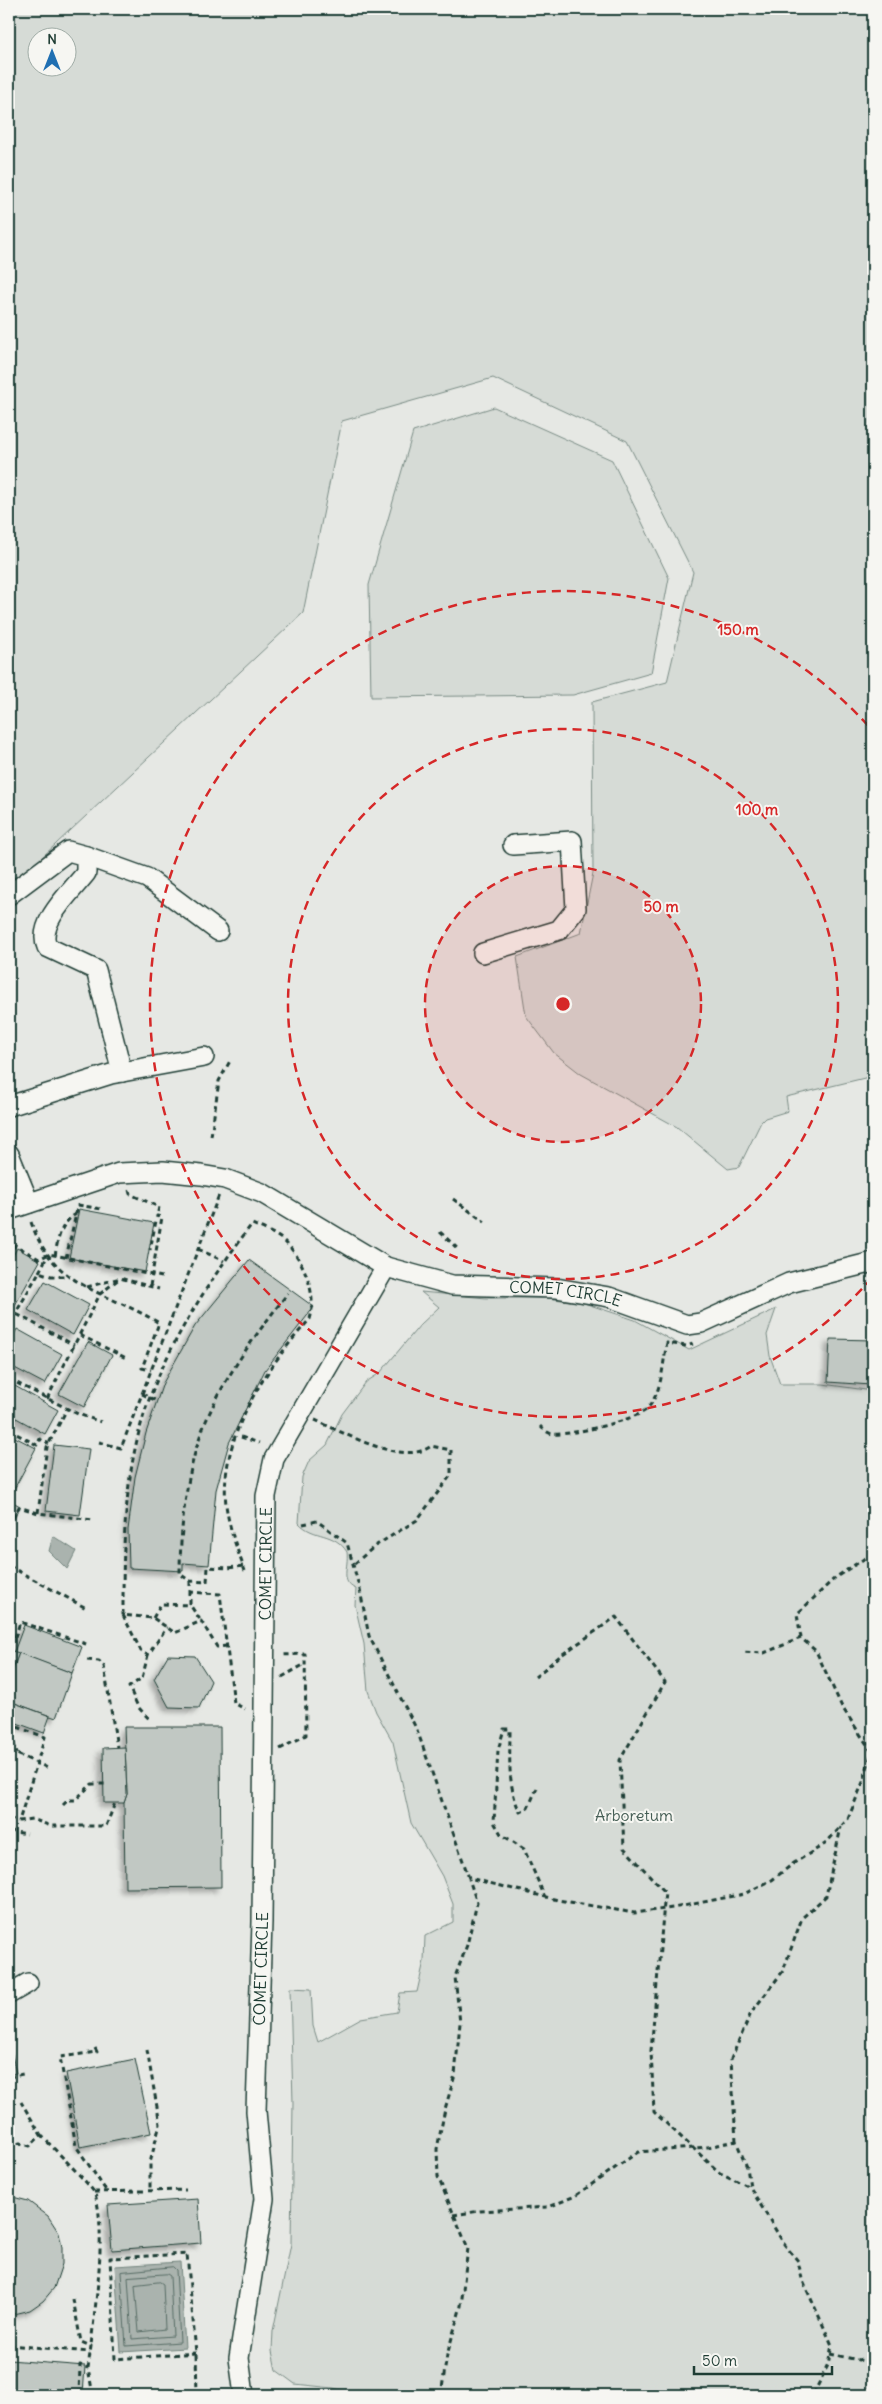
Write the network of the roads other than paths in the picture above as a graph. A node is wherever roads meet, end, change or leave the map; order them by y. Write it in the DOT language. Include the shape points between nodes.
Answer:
graph roads {
  1 [pos="513,844"];
  2 [pos="86,856"];
  3 [pos="9,895"];
  4 [pos="218,931"];
  5 [pos="483,953"];
  6 [pos="204,1057"];
  7 [pos="122,1072"];
  8 [pos="9,1106"];
  9 [pos="9,1154"];
  10 [pos="9,1210"];
  11 [pos="29,1210"];
  12 [pos="873,1262"];
  13 [pos="386,1267"];
  14 [pos="28,1983"];
  15 [pos="9,1994"];
  16 [pos="244,2395"];
  1 -- 5 [label="street" via="572,841 576,909 559,930"];
  2 -- 3 [label="street" via="68,851"];
  2 -- 4 [label="street" via="147,878"];
  2 -- 7 [label="street" via="86,873 47,922 44,940 47,947 96,970"];
  6 -- 7 [label="street"];
  7 -- 8 [label="street"];
  9 -- 11 [label="street"];
  10 -- 11 [label="street"];
  11 -- 13 [label="street" via="119,1173 163,1171 201,1174 262,1192"];
  12 -- 13 [label="street, COMET CIRCLE" via="789,1282 701,1322 687,1325 609,1297 556,1288 452,1285"];
  13 -- 16 [label="street, COMET CIRCLE" via="274,1459 266,1496 262,1922 256,2111 264,2199 239,2358"];
  14 -- 15 [label="street"];
}
